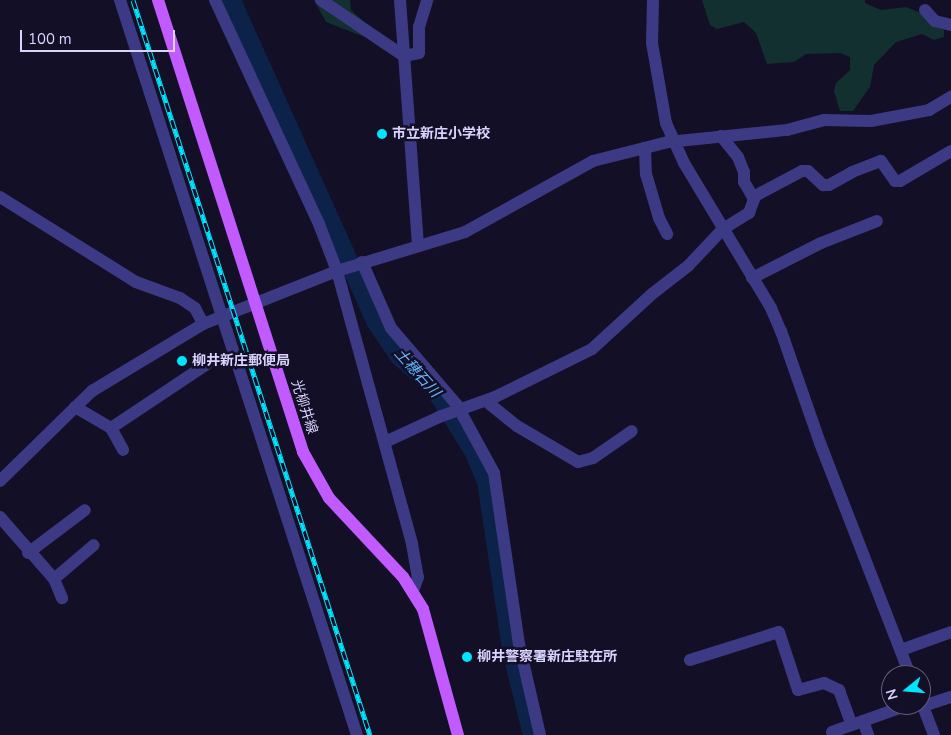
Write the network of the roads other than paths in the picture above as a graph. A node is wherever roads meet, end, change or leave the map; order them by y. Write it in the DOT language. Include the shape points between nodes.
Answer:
graph roads {
  1 [pos="120,0"];
  2 [pos="158,0"];
  3 [pos="215,0"];
  4 [pos="321,0"];
  5 [pos="400,0"];
  6 [pos="427,0"];
  7 [pos="653,0"];
  8 [pos="924,10"];
  9 [pos="951,25"];
  10 [pos="404,56"];
  11 [pos="951,97"];
  12 [pos="721,136"];
  13 [pos="674,141"];
  14 [pos="645,148"];
  15 [pos="951,151"];
  16 [pos="0,196"];
  17 [pos="753,197"];
  18 [pos="876,221"];
  19 [pos="723,229"];
  20 [pos="667,234"];
  21 [pos="418,246"];
  22 [pos="359,264"];
  23 [pos="339,270"];
  24 [pos="752,278"];
  25 [pos="256,303"];
  26 [pos="222,314"];
  27 [pos="203,324"];
  28 [pos="207,364"];
  29 [pos="486,401"];
  30 [pos="75,407"];
  31 [pos="458,409"];
  32 [pos="111,428"];
  33 [pos="632,430"];
  34 [pos="385,442"];
  35 [pos="123,450"];
  36 [pos="0,481"];
  37 [pos="85,510"];
  38 [pos="0,518"];
  39 [pos="94,545"];
  40 [pos="28,553"];
  41 [pos="54,579"];
  42 [pos="413,591"];
  43 [pos="62,598"];
  44 [pos="951,632"];
  45 [pos="900,650"];
  46 [pos="690,660"];
  47 [pos="906,665"];
  48 [pos="951,697"];
  49 [pos="931,702"];
  50 [pos="881,715"];
  51 [pos="926,715"];
  52 [pos="857,723"];
  53 [pos="832,732"];
  54 [pos="354,733"];
  55 [pos="458,735"];
  56 [pos="540,735"];
  57 [pos="868,735"];
  58 [pos="934,735"];
  1 -- 26 [label="street"];
  2 -- 25 [label="main road, 光柳井線"];
  3 -- 23 [label="street"];
  4 -- 10 [label="street"];
  5 -- 10 [label="street"];
  6 -- 10 [label="street" via="418,27 419,53"];
  7 -- 13 [label="street" via="655,75"];
  8 -- 9 [label="street" via="936,21"];
  10 -- 21 [label="street"];
  11 -- 12 [label="street" via="929,110 871,121 824,120 787,130"];
  12 -- 13 [label="street"];
  12 -- 17 [label="street" via="738,157 744,182"];
  13 -- 14 [label="street"];
  13 -- 19 [label="street"];
  14 -- 20 [label="street" via="646,174"];
  14 -- 21 [label="street" via="586,164 464,232"];
  15 -- 17 [label="street" via="900,181 895,181 881,162 852,172 829,185 823,185 808,171 802,171"];
  16 -- 27 [label="street" via="136,282 180,298 195,308"];
  17 -- 19 [label="street" via="749,213"];
  18 -- 24 [label="street" via="821,242"];
  19 -- 24 [label="street"];
  19 -- 29 [label="street" via="688,266 592,349"];
  21 -- 22 [label="street"];
  22 -- 23 [label="street"];
  22 -- 31 [label="street" via="391,328"];
  23 -- 25 [label="street"];
  23 -- 34 [label="street"];
  24 -- 45 [label="street" via="781,330 820,443"];
  25 -- 26 [label="street"];
  25 -- 42 [label="main road, 光柳井線" via="293,426 316,479 347,521"];
  26 -- 27 [label="street"];
  26 -- 54 [label="street"];
  27 -- 30 [label="street" via="104,382"];
  28 -- 32 [label="street"];
  29 -- 31 [label="street"];
  29 -- 33 [label="street" via="517,426 578,462 593,458"];
  30 -- 32 [label="street"];
  30 -- 36 [label="street"];
  31 -- 34 [label="street"];
  31 -- 56 [label="street" via="486,456 498,484 519,644"];
  32 -- 35 [label="street"];
  34 -- 42 [label="street" via="412,544 418,577"];
  37 -- 40 [label="street"];
  38 -- 40 [label="street"];
  39 -- 41 [label="street"];
  40 -- 41 [label="street"];
  41 -- 43 [label="street"];
  42 -- 55 [label="main road, 光柳井線" via="428,623"];
  44 -- 45 [label="street"];
  45 -- 47 [label="street"];
  46 -- 52 [label="street" via="778,632 798,690 824,683 839,690"];
  48 -- 49 [label="street"];
  50 -- 52 [label="street"];
  51 -- 58 [label="street"];
  52 -- 53 [label="street"];
  52 -- 57 [label="street"];
}
